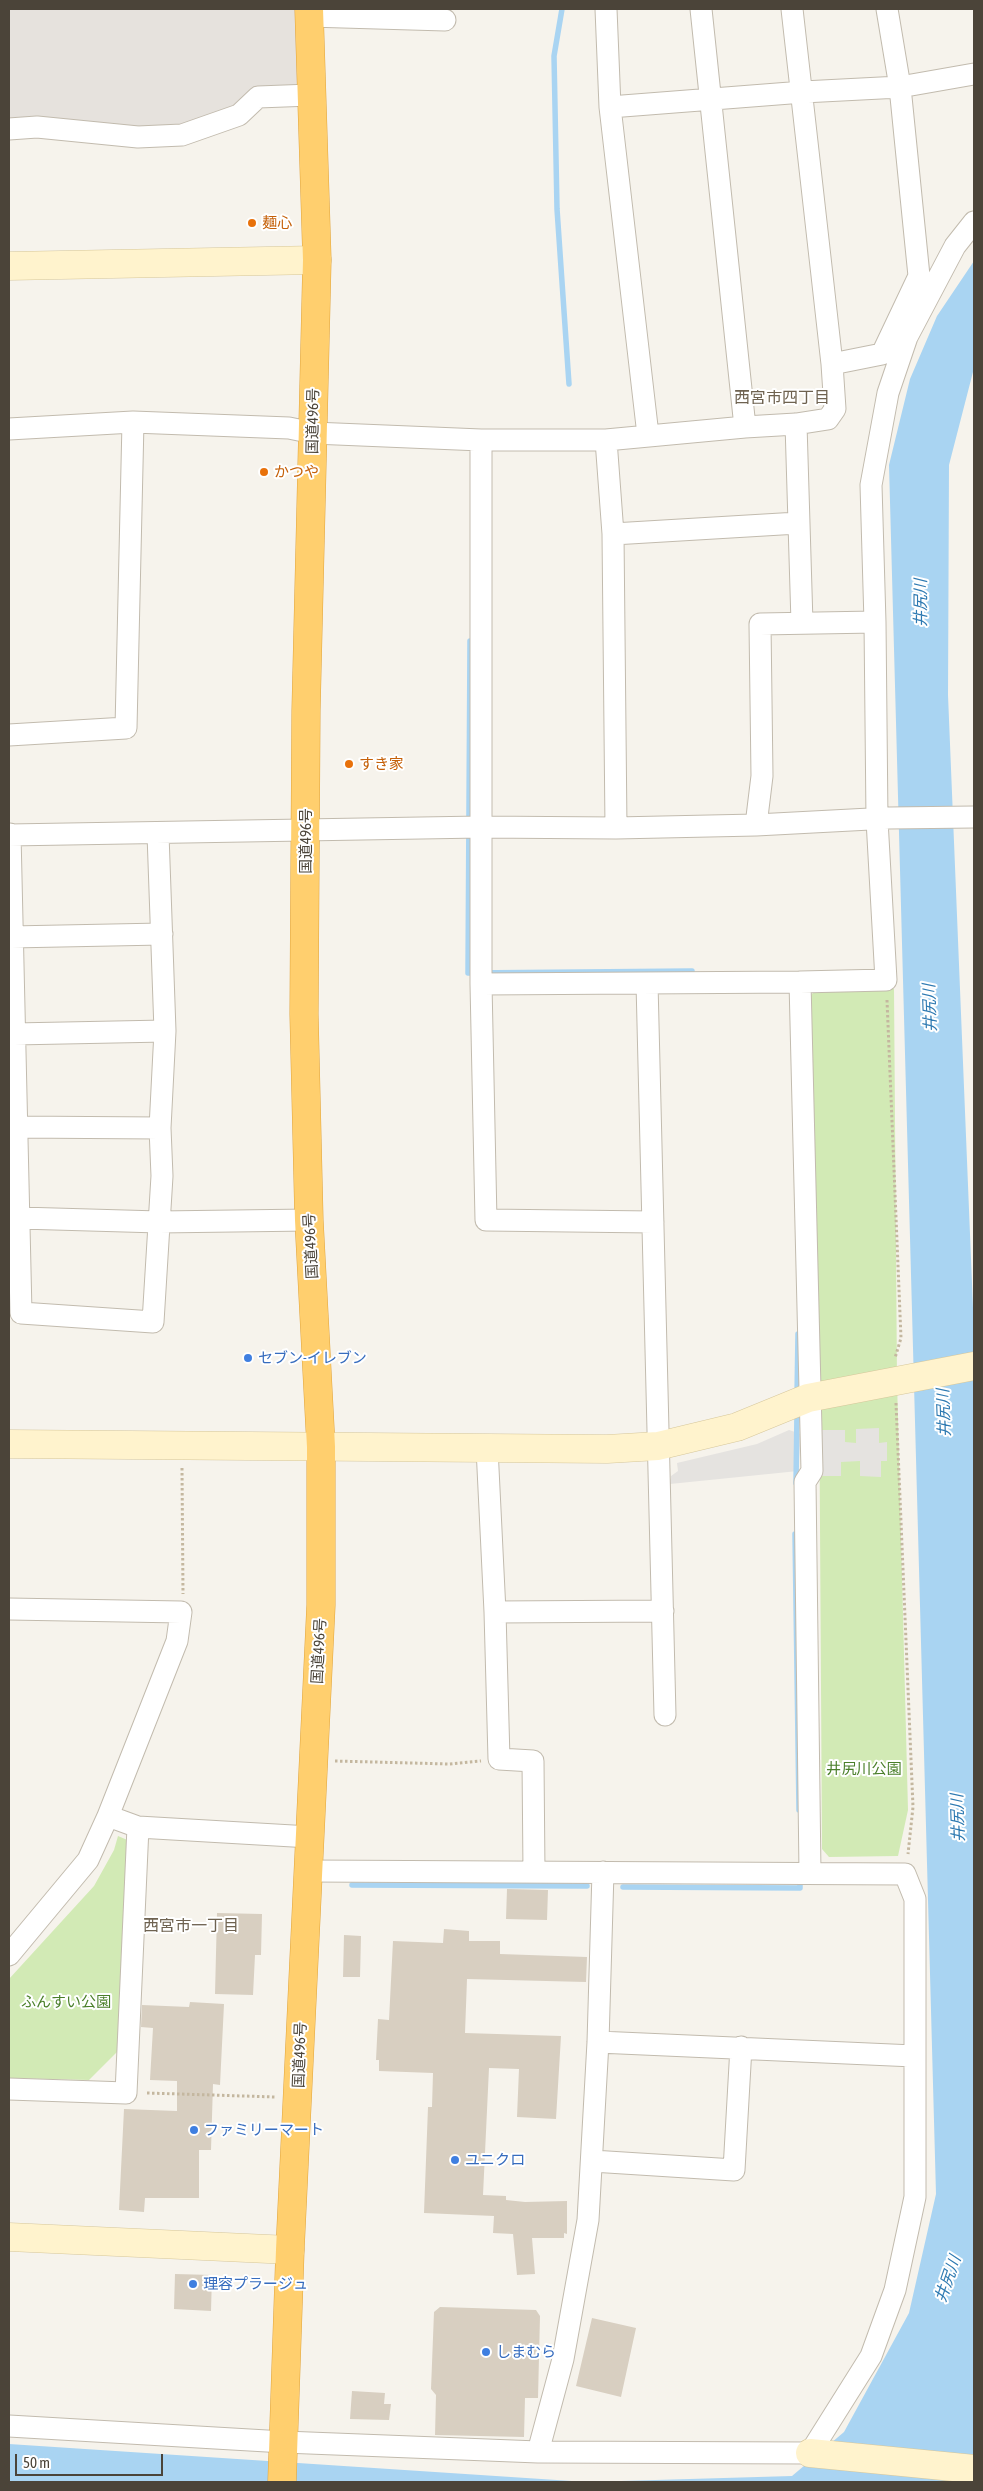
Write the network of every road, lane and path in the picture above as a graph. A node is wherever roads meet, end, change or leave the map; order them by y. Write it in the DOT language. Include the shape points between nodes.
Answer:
graph roads {
  1 [pos="606,9"];
  2 [pos="701,9"];
  3 [pos="792,9"];
  4 [pos="887,9"];
  5 [pos="309,12"];
  6 [pos="445,20"];
  7 [pos="974,74"];
  8 [pos="900,87"];
  9 [pos="803,92"];
  10 [pos="311,95"];
  11 [pos="711,98"];
  12 [pos="610,107"];
  13 [pos="9,129"];
  14 [pos="974,222"];
  15 [pos="317,260"];
  16 [pos="9,266"];
  17 [pos="832,364"];
  18 [pos="132,422"];
  19 [pos="796,424"];
  20 [pos="745,427"];
  21 [pos="9,429"];
  22 [pos="313,433"];
  23 [pos="648,435"];
  24 [pos="481,440"];
  25 [pos="606,440"];
  26 [pos="798,523"];
  27 [pos="613,534"];
  28 [pos="875,622"];
  29 [pos="802,623"];
  30 [pos="9,735"];
  31 [pos="972,817"];
  32 [pos="883,819"];
  33 [pos="756,825"];
  34 [pos="480,827"];
  35 [pos="616,828"];
  36 [pos="306,830"];
  37 [pos="158,834"];
  38 [pos="9,835"];
  39 [pos="162,934"];
  40 [pos="11,937"];
  41 [pos="886,980"];
  42 [pos="800,982"];
  43 [pos="648,983"];
  44 [pos="481,984"];
  45 [pos="165,1031"];
  46 [pos="14,1034"];
  47 [pos="16,1127"];
  48 [pos="160,1128"];
  49 [pos="20,1218"];
  50 [pos="309,1220"];
  51 [pos="159,1222"];
  52 [pos="653,1222"];
  53 [pos="13,1241"];
  54 [pos="974,1366"];
  55 [pos="896,1382"];
  56 [pos="808,1398"];
  57 [pos="9,1444"];
  58 [pos="182,1446"];
  59 [pos="658,1446"];
  60 [pos="320,1447"];
  61 [pos="487,1448"];
  62 [pos="9,1609"];
  63 [pos="663,1611"];
  64 [pos="181,1612"];
  65 [pos="495,1612"];
  66 [pos="666,1714"];
  67 [pos="499,1759"];
  68 [pos="313,1761"];
  69 [pos="108,1816"];
  70 [pos="138,1827"];
  71 [pos="310,1837"];
  72 [pos="308,1871"];
  73 [pos="534,1872"];
  74 [pos="603,1872"];
  75 [pos="810,1873"];
  76 [pos="905,1874"];
  77 [pos="19,1927"];
  78 [pos="9,1955"];
  79 [pos="598,2042"];
  80 [pos="741,2047"];
  81 [pos="914,2056"];
  82 [pos="9,2089"];
  83 [pos="126,2093"];
  84 [pos="298,2098"];
  85 [pos="592,2161"];
  86 [pos="9,2237"];
  87 [pos="290,2250"];
  88 [pos="9,2426"];
  89 [pos="284,2447"];
  90 [pos="538,2452"];
  91 [pos="810,2454"];
  92 [pos="974,2469"];
  93 [pos="282,2482"];
  1 -- 12 [label="street"];
  2 -- 11 [label="street"];
  3 -- 9 [label="street"];
  4 -- 8 [label="street"];
  5 -- 6 [label="street"];
  5 -- 10 [label="highway, 国道496号"];
  7 -- 8 [label="street"];
  8 -- 9 [label="street"];
  8 -- 17 [label="street" via="919,276 882,354"];
  9 -- 11 [label="street"];
  9 -- 17 [label="street"];
  10 -- 13 [label="street" via="258,97 239,115 182,135 138,137 37,127"];
  10 -- 15 [label="highway, 国道496号"];
  11 -- 12 [label="street"];
  11 -- 20 [label="street"];
  12 -- 23 [label="street"];
  14 -- 28 [label="street" via="955,246 907,337 888,392 871,485"];
  15 -- 16 [label="street"];
  15 -- 22 [label="highway, 国道496号"];
  17 -- 19 [label="street" via="835,409 828,419"];
  18 -- 21 [label="street"];
  18 -- 22 [label="street" via="289,428"];
  18 -- 30 [label="street" via="126,728"];
  19 -- 20 [label="street"];
  19 -- 26 [label="street"];
  20 -- 23 [label="street"];
  22 -- 24 [label="street"];
  22 -- 36 [label="highway, 国道496号"];
  23 -- 25 [label="street"];
  24 -- 25 [label="street"];
  24 -- 34 [label="street"];
  25 -- 27 [label="street"];
  26 -- 27 [label="street"];
  26 -- 29 [label="street"];
  27 -- 35 [label="street"];
  28 -- 29 [label="street"];
  28 -- 32 [label="street"];
  29 -- 33 [label="street" via="760,624 762,776"];
  31 -- 32 [label="street"];
  32 -- 33 [label="street"];
  32 -- 41 [label="street"];
  33 -- 35 [label="street"];
  34 -- 35 [label="street"];
  34 -- 36 [label="street"];
  34 -- 44 [label="street"];
  36 -- 37 [label="street"];
  36 -- 50 [label="highway, 国道496号" via="304,1014"];
  37 -- 38 [label="street"];
  37 -- 39 [label="street"];
  38 -- 40 [label="street"];
  39 -- 40 [label="street"];
  39 -- 45 [label="street"];
  40 -- 46 [label="street"];
  41 -- 42 [label="street"];
  41 -- 55 [label="path" via="901,1338"];
  42 -- 43 [label="street"];
  42 -- 56 [label="street"];
  43 -- 44 [label="street"];
  43 -- 52 [label="street"];
  44 -- 52 [label="street" via="486,1220"];
  45 -- 46 [label="street"];
  45 -- 48 [label="street"];
  46 -- 47 [label="street"];
  47 -- 48 [label="street"];
  47 -- 49 [label="street"];
  48 -- 51 [label="street" via="162,1176"];
  49 -- 51 [label="street"];
  49 -- 53 [label="street"];
  50 -- 51 [label="street"];
  50 -- 60 [label="highway, 国道496号"];
  51 -- 53 [label="street" via="154,1322 21,1312"];
  52 -- 59 [label="street"];
  54 -- 55 [label="street"];
  55 -- 56 [label="street"];
  55 -- 76 [label="path" via="913,1807"];
  56 -- 59 [label="street" via="737,1427"];
  56 -- 75 [label="street" via="812,1471 805,1482"];
  57 -- 58 [label="street"];
  58 -- 60 [label="street"];
  58 -- 64 [label="path"];
  59 -- 61 [label="street"];
  59 -- 63 [label="street"];
  60 -- 61 [label="street"];
  60 -- 68 [label="highway, 国道496号" via="321,1605"];
  61 -- 65 [label="street"];
  62 -- 64 [label="street"];
  63 -- 65 [label="street"];
  63 -- 66 [label="street"];
  64 -- 69 [label="street" via="177,1641"];
  65 -- 67 [label="street"];
  67 -- 68 [label="path" via="449,1764"];
  67 -- 73 [label="street" via="533,1761"];
  68 -- 71 [label="highway, 国道496号"];
  69 -- 70 [label="street"];
  69 -- 77 [label="street" via="88,1860"];
  70 -- 71 [label="street"];
  70 -- 83 [label="street"];
  71 -- 72 [label="highway, 国道496号"];
  72 -- 73 [label="street"];
  72 -- 84 [label="highway, 国道496号"];
  73 -- 74 [label="street"];
  74 -- 75 [label="street"];
  74 -- 79 [label="street"];
  75 -- 76 [label="street"];
  76 -- 81 [label="street" via="915,1900"];
  77 -- 78 [label="street"];
  79 -- 80 [label="street"];
  79 -- 85 [label="street"];
  80 -- 81 [label="street"];
  80 -- 85 [label="street" via="734,2170"];
  81 -- 91 [label="street" via="915,2197 895,2290 871,2356"];
  82 -- 83 [label="street"];
  83 -- 84 [label="path"];
  84 -- 87 [label="highway, 国道496号"];
  85 -- 90 [label="street" via="588,2220 563,2359"];
  86 -- 87 [label="street"];
  87 -- 89 [label="highway, 国道496号"];
  88 -- 89 [label="street"];
  89 -- 90 [label="street"];
  89 -- 93 [label="highway, 国道496号"];
  90 -- 91 [label="street"];
  91 -- 92 [label="street"];
}
